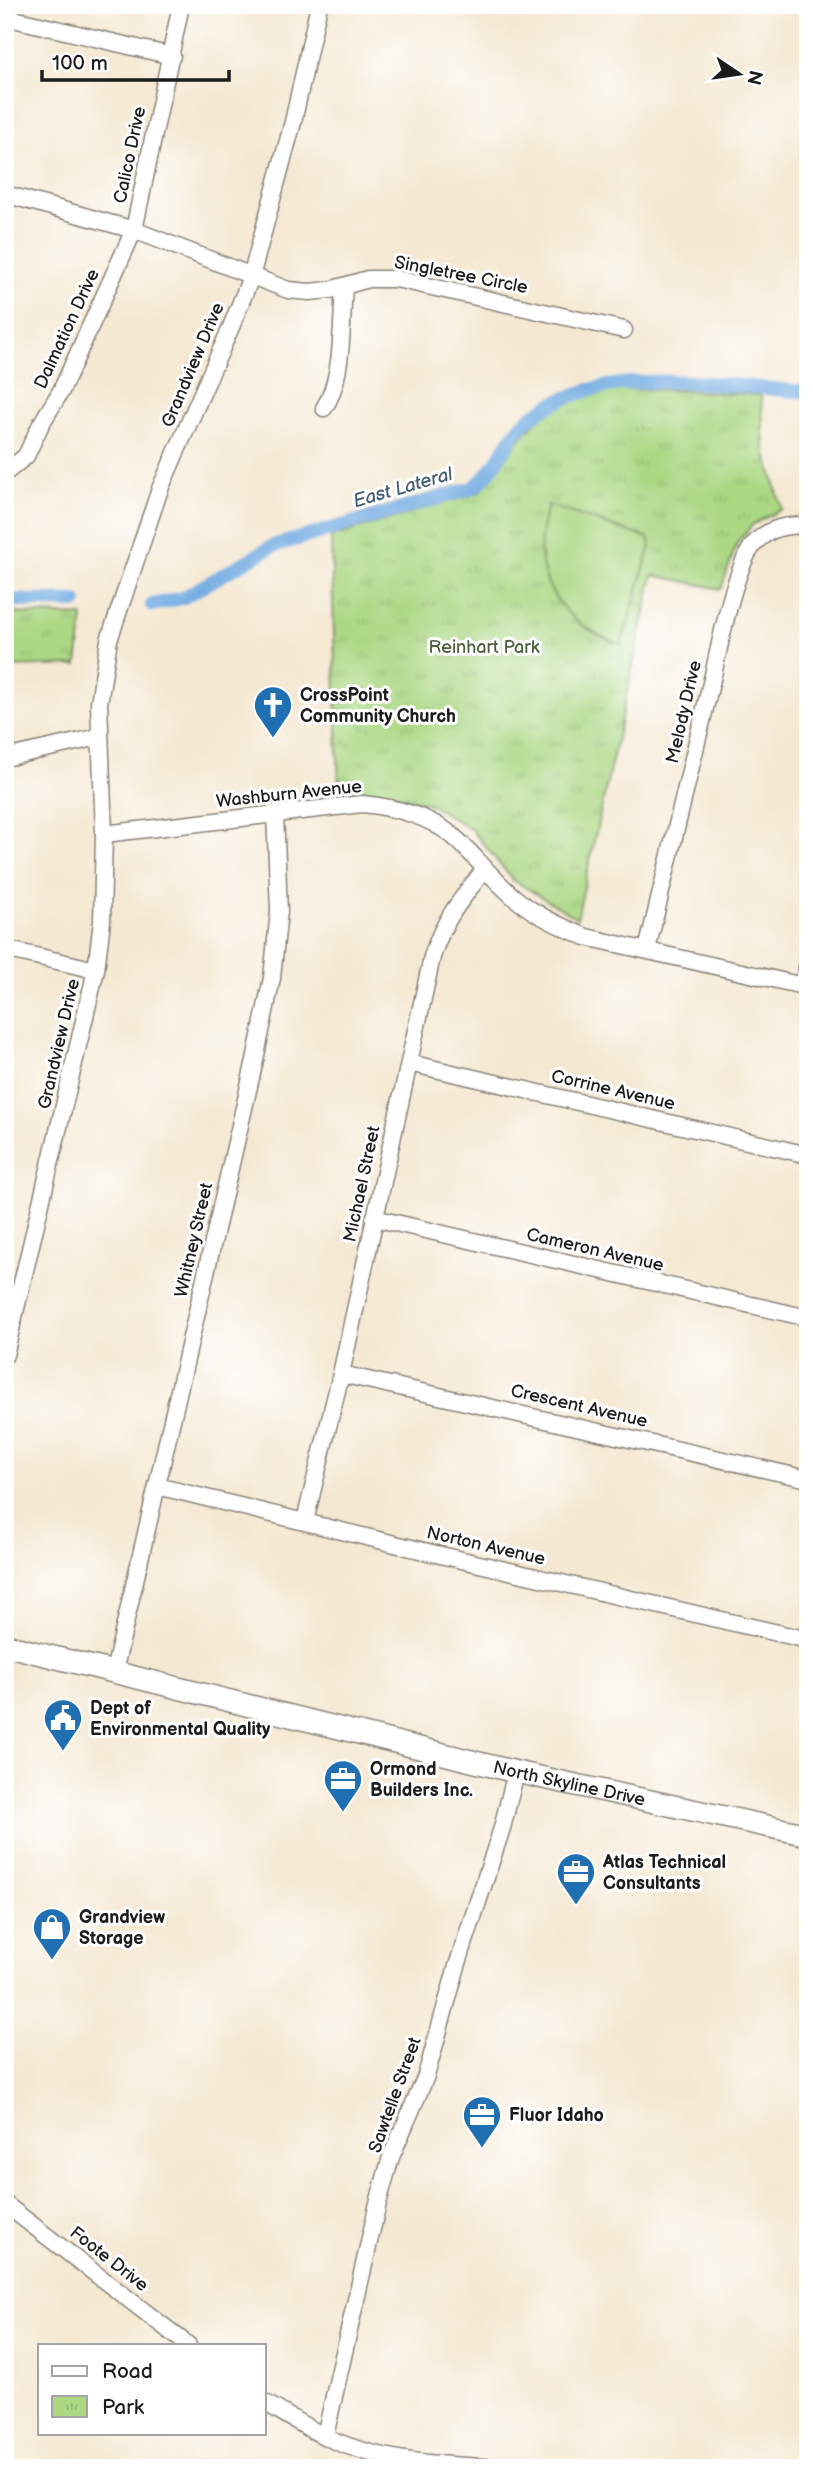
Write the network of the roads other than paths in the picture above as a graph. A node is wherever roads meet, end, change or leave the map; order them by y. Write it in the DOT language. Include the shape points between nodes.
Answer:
graph roads {
  1 [pos="181,5"];
  2 [pos="319,5"];
  3 [pos="5,17"];
  4 [pos="172,56"];
  5 [pos="5,194"];
  6 [pos="134,230"];
  7 [pos="251,277"];
  8 [pos="344,286"];
  9 [pos="624,330"];
  10 [pos="324,408"];
  11 [pos="5,473"];
  12 [pos="808,526"];
  13 [pos="99,737"];
  14 [pos="5,758"];
  15 [pos="275,813"];
  16 [pos="104,834"];
  17 [pos="485,869"];
  18 [pos="5,949"];
  19 [pos="647,950"];
  20 [pos="808,963"];
  21 [pos="96,970"];
  22 [pos="805,986"];
  23 [pos="409,1063"];
  24 [pos="808,1155"];
  25 [pos="374,1219"];
  26 [pos="808,1318"];
  27 [pos="5,1355"];
  28 [pos="341,1374"];
  29 [pos="808,1479"];
  30 [pos="157,1486"];
  31 [pos="305,1521"];
  32 [pos="808,1640"];
  33 [pos="5,1645"];
  34 [pos="114,1672"];
  35 [pos="516,1772"];
  36 [pos="808,1835"];
  37 [pos="5,2204"];
  38 [pos="187,2344"];
  39 [pos="266,2403"];
  40 [pos="324,2436"];
  41 [pos="507,2468"];
  1 -- 4 [label="street, Calico Drive"];
  2 -- 7 [label="street, Grandview Drive"];
  3 -- 4 [label="street"];
  4 -- 6 [label="street, Calico Drive"];
  5 -- 6 [label="street, Singletree Circle"];
  6 -- 7 [label="street, Singletree Circle"];
  6 -- 11 [label="street, Dalmation Drive" via="61,391 26,456"];
  7 -- 8 [label="street, Singletree Circle" via="288,290"];
  7 -- 13 [label="street, Grandview Drive" via="130,571 106,650"];
  8 -- 9 [label="street, Singletree Circle" via="368,279 396,279"];
  8 -- 10 [label="street" via="336,376"];
  12 -- 19 [label="street, Melody Drive" via="778,527 767,533 741,568"];
  13 -- 14 [label="street"];
  13 -- 16 [label="street, Grandview Drive"];
  15 -- 16 [label="street, Washburn Avenue"];
  15 -- 17 [label="street, Washburn Avenue" via="362,804 406,811 453,836"];
  15 -- 30 [label="street, Whitney Street" via="279,911 272,978"];
  16 -- 21 [label="street, Grandview Drive" via="103,920"];
  17 -- 19 [label="street, Washburn Avenue" via="516,899 557,925 586,937"];
  17 -- 23 [label="street, Michael Street" via="438,936"];
  18 -- 21 [label="street"];
  19 -- 22 [label="street, Washburn Avenue"];
  20 -- 22 [label="street"];
  21 -- 27 [label="street, Grandview Drive"];
  23 -- 24 [label="street, Corrine Avenue"];
  23 -- 25 [label="street, Michael Street"];
  25 -- 26 [label="street, Cameron Avenue"];
  25 -- 28 [label="street, Michael Street"];
  28 -- 29 [label="street, Crescent Avenue"];
  28 -- 31 [label="street, Michael Street"];
  30 -- 31 [label="street, Norton Avenue"];
  30 -- 34 [label="street, Whitney Street"];
  31 -- 32 [label="street, Norton Avenue"];
  33 -- 34 [label="main road, North Skyline Drive"];
  34 -- 35 [label="main road, North Skyline Drive"];
  35 -- 36 [label="main road, North Skyline Drive"];
  35 -- 40 [label="street, Sawtelle Street" via="426,2076 391,2157"];
  37 -- 38 [label="street, Foote Drive"];
  39 -- 40 [label="street"];
  40 -- 41 [label="street" via="375,2454 432,2465"];
}
